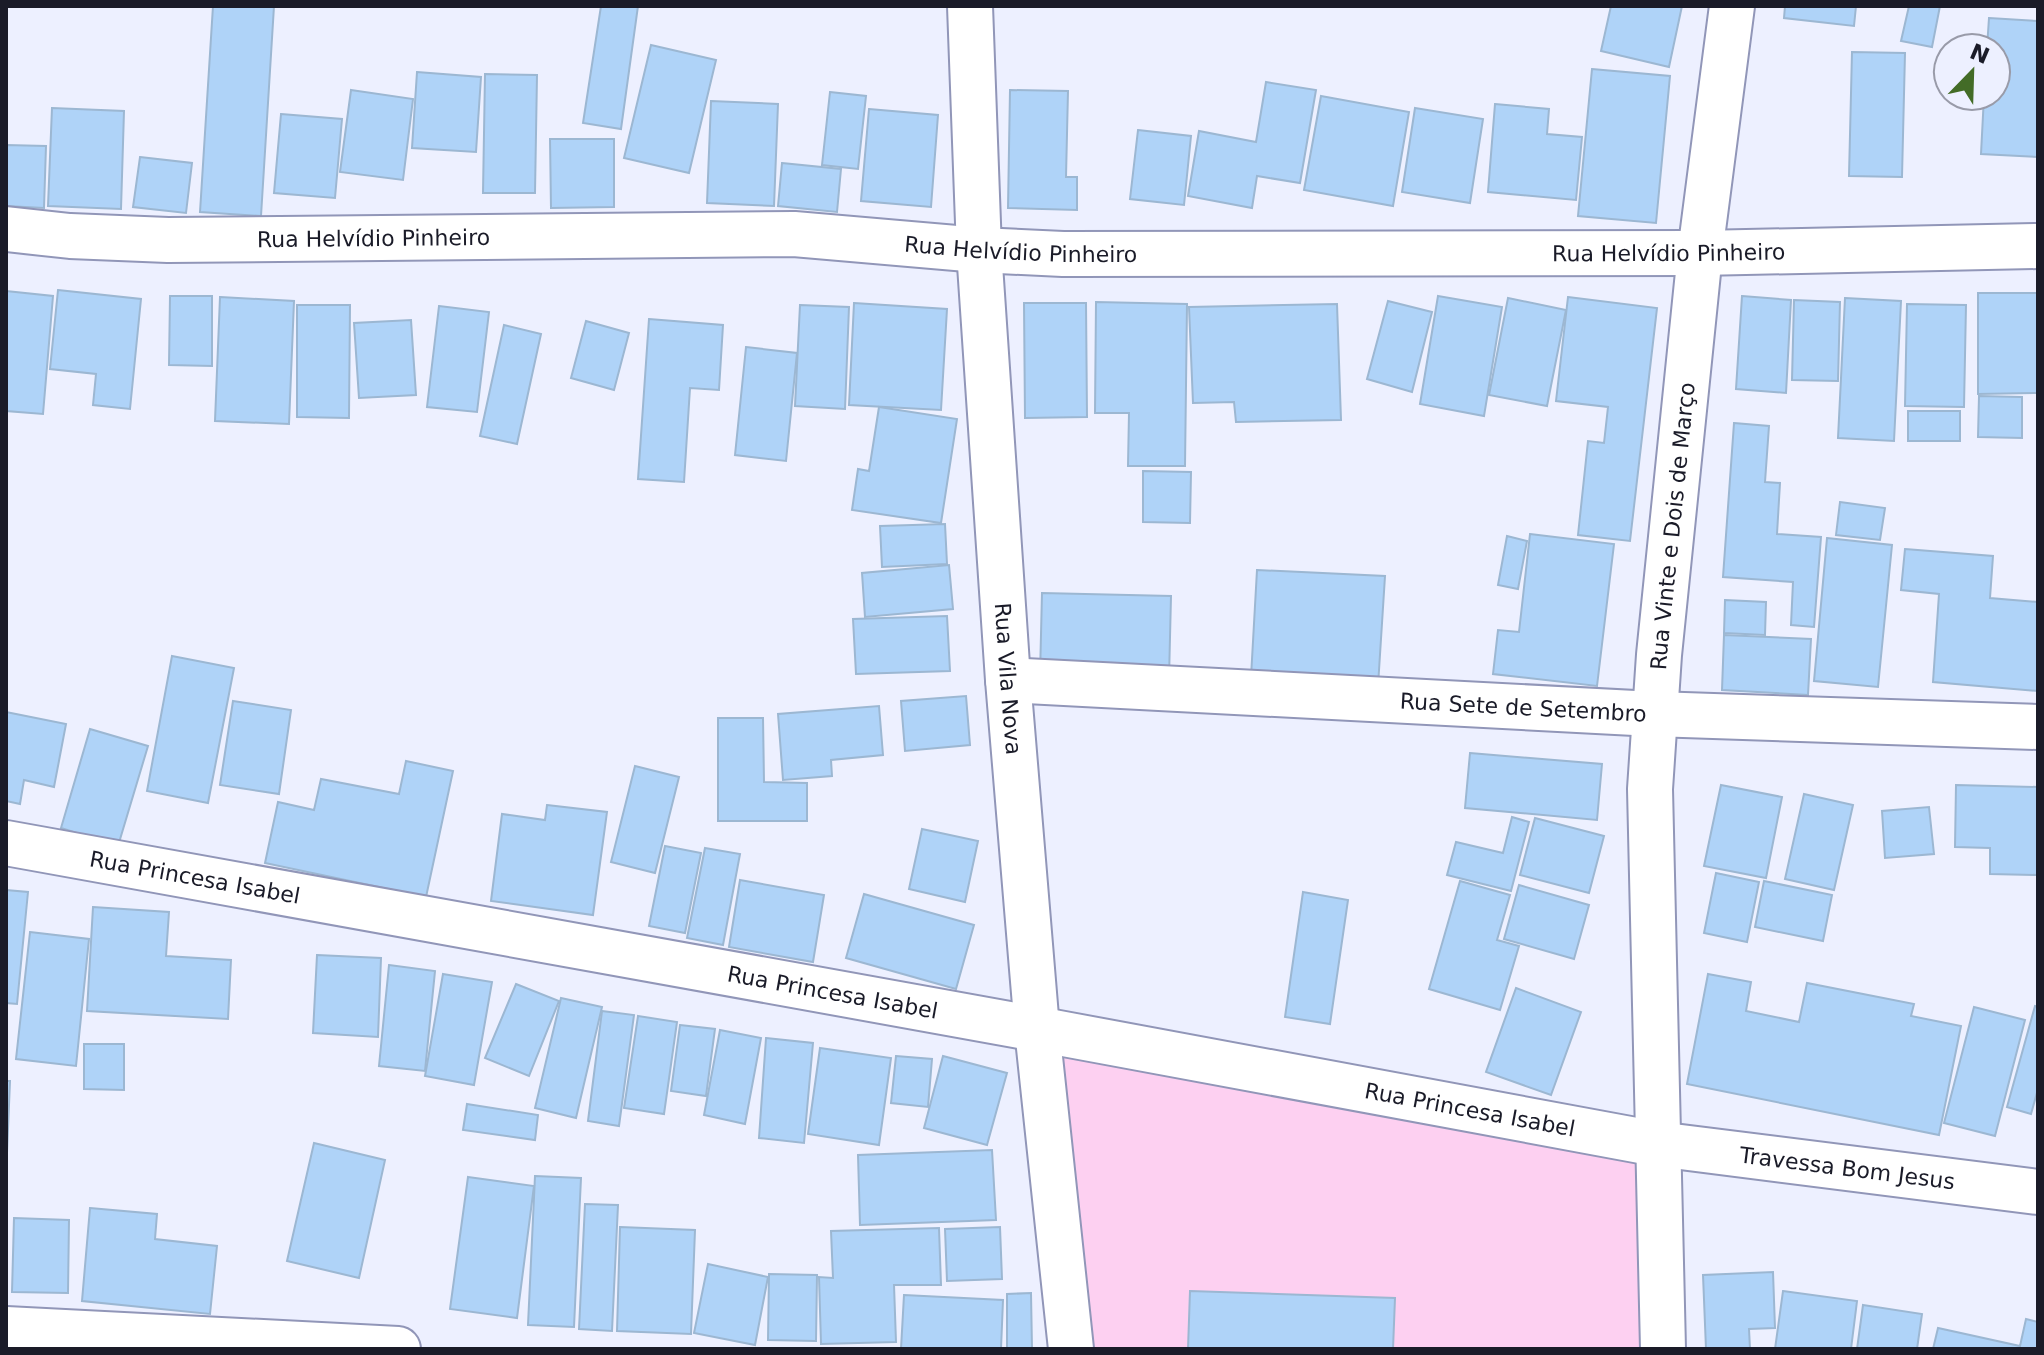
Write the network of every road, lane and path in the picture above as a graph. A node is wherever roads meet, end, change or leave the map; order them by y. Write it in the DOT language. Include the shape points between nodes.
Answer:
graph roads {
  1 [pos="970,6"];
  2 [pos="1732,6"];
  3 [pos="6,229"];
  4 [pos="2038,246"];
  5 [pos="979,250"];
  6 [pos="1700,253"];
  7 [pos="1008,680"];
  8 [pos="1654,714"];
  9 [pos="2038,727"];
  10 [pos="6,843"];
  11 [pos="1037,1029"];
  12 [pos="1657,1144"];
  13 [pos="2038,1192"];
  14 [pos="6,1329"];
  15 [pos="398,1349"];
  16 [pos="1071,1349"];
  17 [pos="1663,1349"];
  1 -- 5 [label="street, Rua Vila Nova"];
  2 -- 6 [label="street, Rua Vinte e Dois de Março"];
  3 -- 5 [label="street, Rua Helvídio Pinheiro" via="168,240 794,234"];
  4 -- 6 [label="street, Rua Helvídio Pinheiro"];
  5 -- 6 [label="street, Rua Helvídio Pinheiro"];
  5 -- 7 [label="street, Rua Vila Nova"];
  6 -- 8 [label="street, Rua Vinte e Dois de Março"];
  7 -- 8 [label="street, Rua Sete de Setembro"];
  7 -- 11 [label="street, Rua Vila Nova"];
  8 -- 9 [label="street, Rua Sete de Setembro"];
  8 -- 12 [label="street, Rua Vinte e Dois de Março" via="1650,789"];
  10 -- 11 [label="street, Rua Princesa Isabel"];
  11 -- 12 [label="street, Rua Princesa Isabel"];
  11 -- 16 [label="street, Rua Vila Nova"];
  12 -- 13 [label="street, Travessa Bom Jesus"];
  12 -- 17 [label="street, Rua Vinte e Dois de Março"];
  14 -- 15 [label="street"];
}
